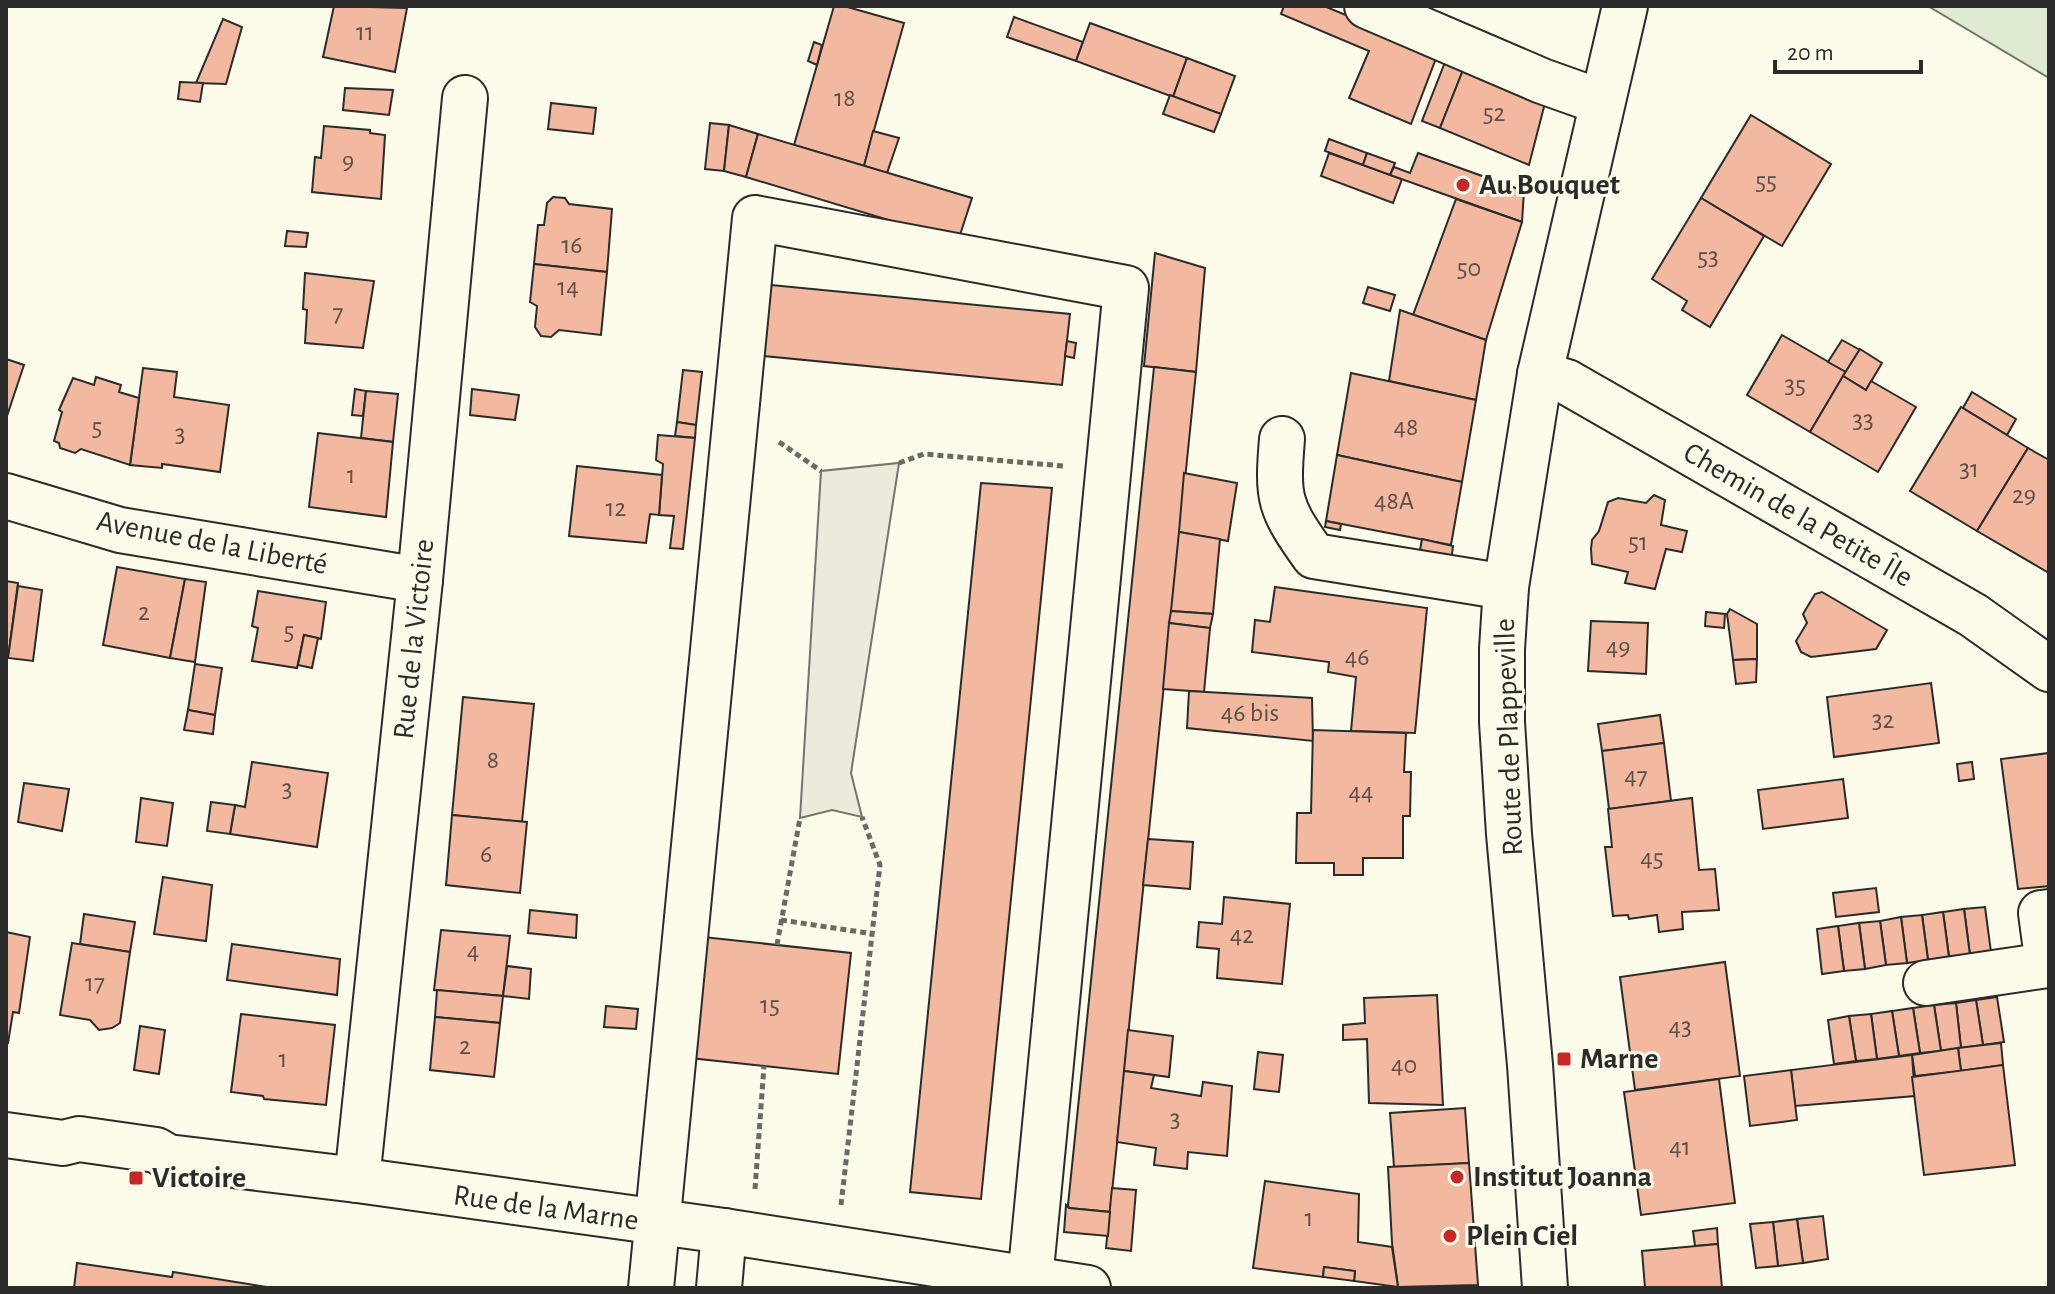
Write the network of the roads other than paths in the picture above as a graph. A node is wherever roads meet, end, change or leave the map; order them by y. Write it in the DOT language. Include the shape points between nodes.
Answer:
graph roads {
  1 [pos="1367,6"];
  2 [pos="1625,6"];
  3 [pos="465,98"];
  4 [pos="1601,102"];
  5 [pos="1540,374"];
  6 [pos="1282,439"];
  7 [pos="6,496"];
  8 [pos="420,580"];
  9 [pos="1506,587"];
  10 [pos="2049,669"];
  11 [pos="2049,912"];
  12 [pos="1926,983"];
  13 [pos="6,1135"];
  14 [pos="357,1180"];
  15 [pos="657,1223"];
  16 [pos="738,1234"];
  17 [pos="1030,1280"];
  18 [pos="651,1288"];
  19 [pos="719,1288"];
  20 [pos="1088,1288"];
  21 [pos="1545,1288"];
  1 -- 4 [label="street"];
  2 -- 4 [label="street, Route de Plappeville"];
  3 -- 8 [label="street, Rue de la Victoire"];
  4 -- 5 [label="street, Route de Plappeville"];
  5 -- 9 [label="street, Route de Plappeville"];
  5 -- 10 [label="street, Chemin de la Petite Île" via="1567,382 1973,615"];
  6 -- 9 [label="street" via="1278,487 1288,520 1314,556"];
  7 -- 8 [label="street, Avenue de la Liberté" via="120,530"];
  8 -- 14 [label="street, Rue de la Victoire"];
  9 -- 21 [label="street, Route de Plappeville" via="1502,722"];
  11 -- 12 [label="street" via="2041,913 2048,965"];
  13 -- 14 [label="street, Rue de la Marne" via="63,1143 79,1139 156,1150 168,1157"];
  14 -- 15 [label="street, Rue de la Marne"];
  15 -- 16 [label="street, Rue de la Marne"];
  15 -- 17 [label="street" via="755,218 1126,288"];
  15 -- 18 [label="street"];
  16 -- 17 [label="street, Rue de la Marne"];
  16 -- 19 [label="street"];
  17 -- 20 [label="street, Rue de la Marne"];
}
